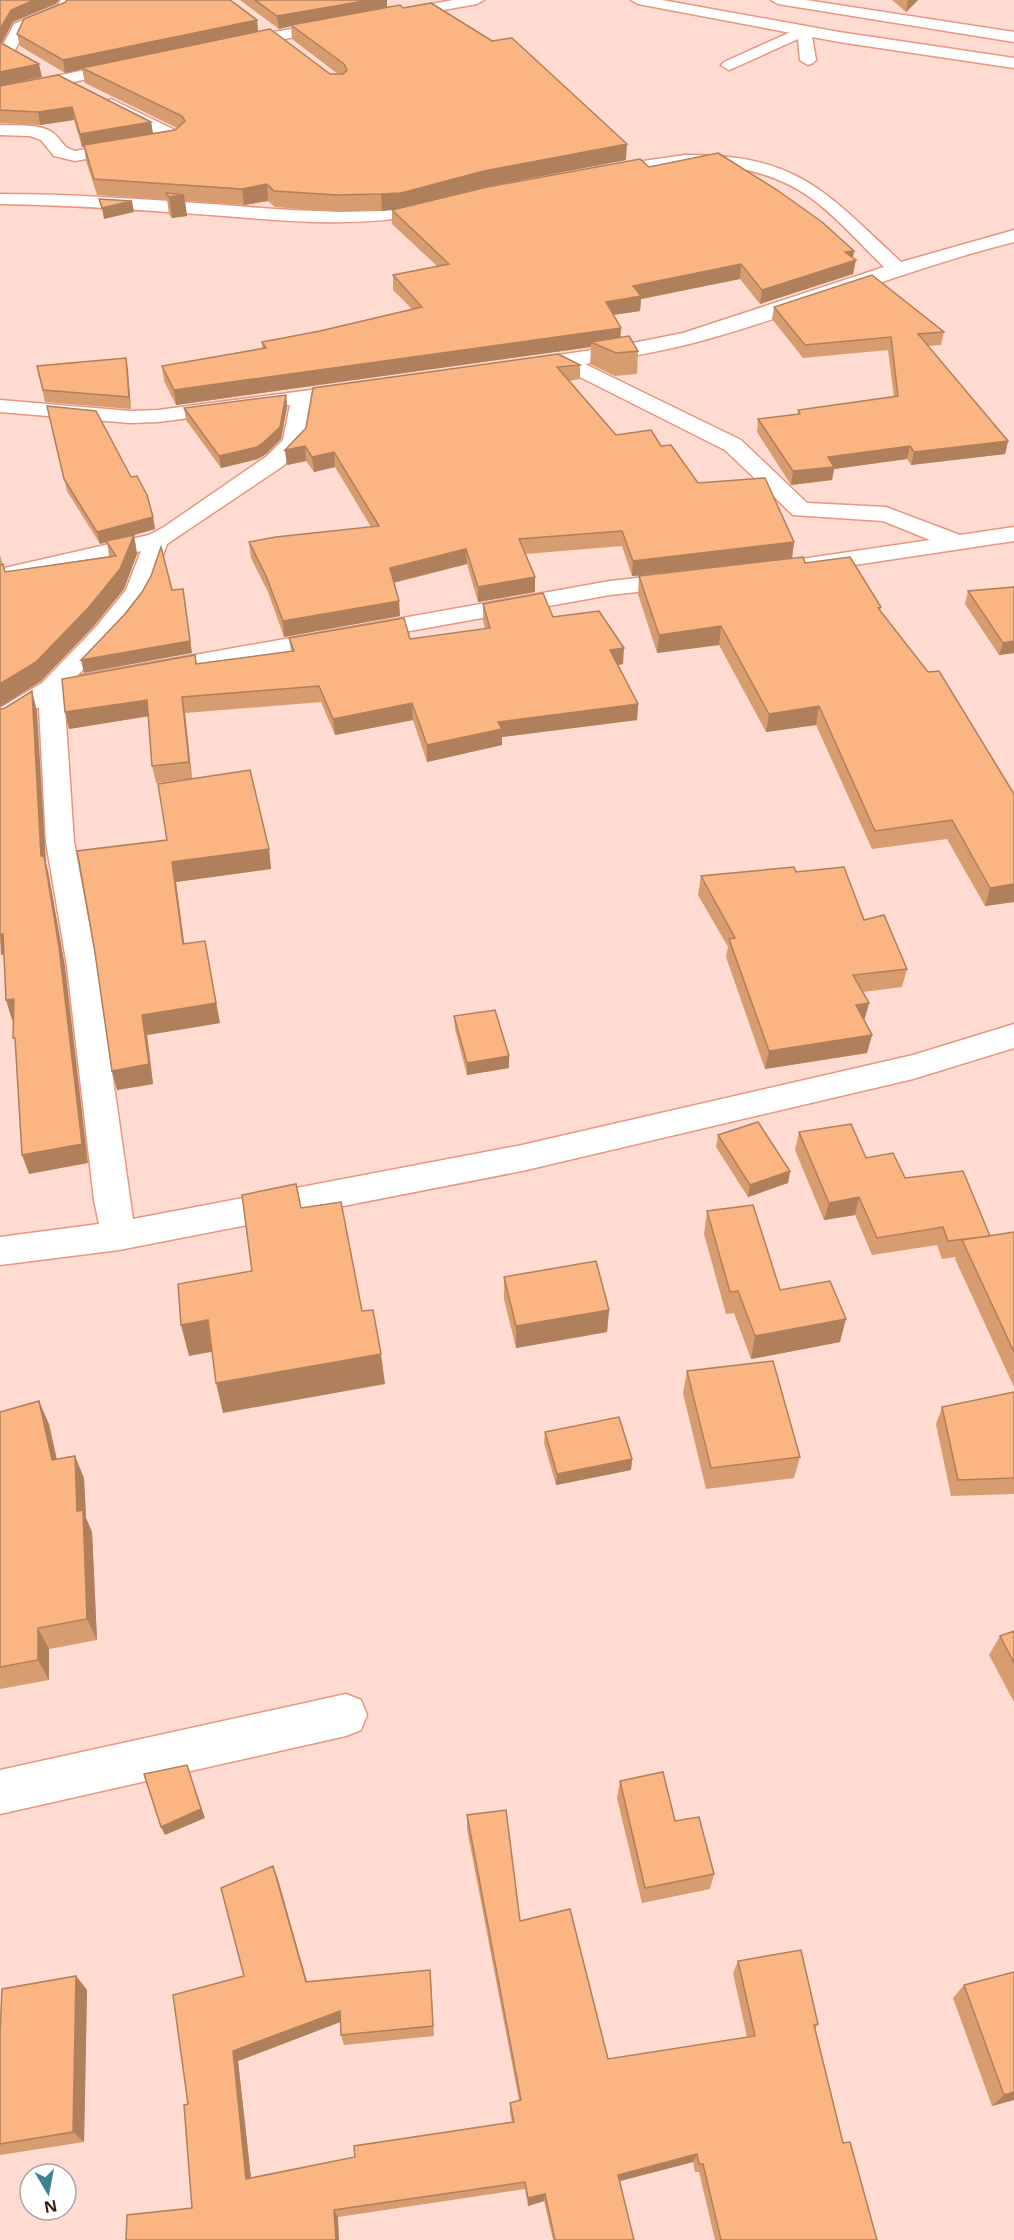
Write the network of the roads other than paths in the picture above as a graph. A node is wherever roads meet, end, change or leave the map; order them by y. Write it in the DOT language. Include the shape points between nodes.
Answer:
graph roads {
  1 [pos="69,0"];
  2 [pos="477,0"];
  3 [pos="638,0"];
  4 [pos="778,0"];
  5 [pos="380,17"];
  6 [pos="346,23"];
  7 [pos="260,24"];
  8 [pos="804,30"];
  9 [pos="276,36"];
  10 [pos="1014,37"];
  11 [pos="219,47"];
  12 [pos="5,50"];
  13 [pos="294,50"];
  14 [pos="27,59"];
  15 [pos="808,60"];
  16 [pos="140,63"];
  17 [pos="1014,63"];
  18 [pos="729,65"];
  19 [pos="44,69"];
  20 [pos="61,79"];
  21 [pos="0,93"];
  22 [pos="1,135"];
  23 [pos="591,174"];
  24 [pos="0,199"];
  25 [pos="454,202"];
  26 [pos="1014,236"];
  27 [pos="896,268"];
  28 [pos="563,361"];
  29 [pos="503,369"];
  30 [pos="373,388"];
  31 [pos="302,398"];
  32 [pos="0,406"];
  33 [pos="22,408"];
  34 [pos="0,411"];
  35 [pos="1014,534"];
  36 [pos="157,540"];
  37 [pos="958,543"];
  38 [pos="790,568"];
  39 [pos="0,576"];
  40 [pos="700,578"];
  41 [pos="51,688"];
  42 [pos="0,720"];
  43 [pos="1014,1036"];
  44 [pos="119,1236"];
  45 [pos="0,1251"];
  46 [pos="346,1715"];
  47 [pos="0,1792"];
  1 -- 12 [label="street" via="62,9 19,27"];
  2 -- 5 [label="street"];
  3 -- 8 [label="street"];
  4 -- 10 [label="street"];
  6 -- 9 [label="street"];
  7 -- 9 [label="street"];
  8 -- 15 [label="street"];
  8 -- 17 [label="street"];
  8 -- 18 [label="street"];
  9 -- 11 [label="street"];
  9 -- 13 [label="street"];
  12 -- 14 [label="street"];
  16 -- 20 [label="street"];
  19 -- 20 [label="street"];
  20 -- 21 [label="street"];
  20 -- 22 [label="street" via="177,138 75,156 60,152 47,136 32,131"];
  23 -- 27 [label="street" via="649,163 717,159 751,164 786,175 817,194"];
  24 -- 25 [label="street" via="338,219 403,216"];
  26 -- 27 [label="street"];
  27 -- 28 [label="street" via="709,333 654,347"];
  28 -- 29 [label="street"];
  28 -- 37 [label="street" via="732,445 801,510 886,514"];
  30 -- 31 [label="street"];
  31 -- 33 [label="street" via="130,417"];
  31 -- 36 [label="street" via="294,442 275,461"];
  32 -- 33 [label="street"];
  33 -- 34 [label="street"];
  35 -- 37 [label="street"];
  36 -- 39 [label="street"];
  36 -- 41 [label="street" via="138,592"];
  37 -- 38 [label="street"];
  40 -- 41 [label="street" via="598,590"];
  41 -- 42 [label="street"];
  41 -- 44 [label="street" via="60,842 82,966 111,1200"];
  43 -- 44 [label="street" via="913,1067 522,1158"];
  44 -- 45 [label="street"];
  46 -- 47 [label="street"];
}
